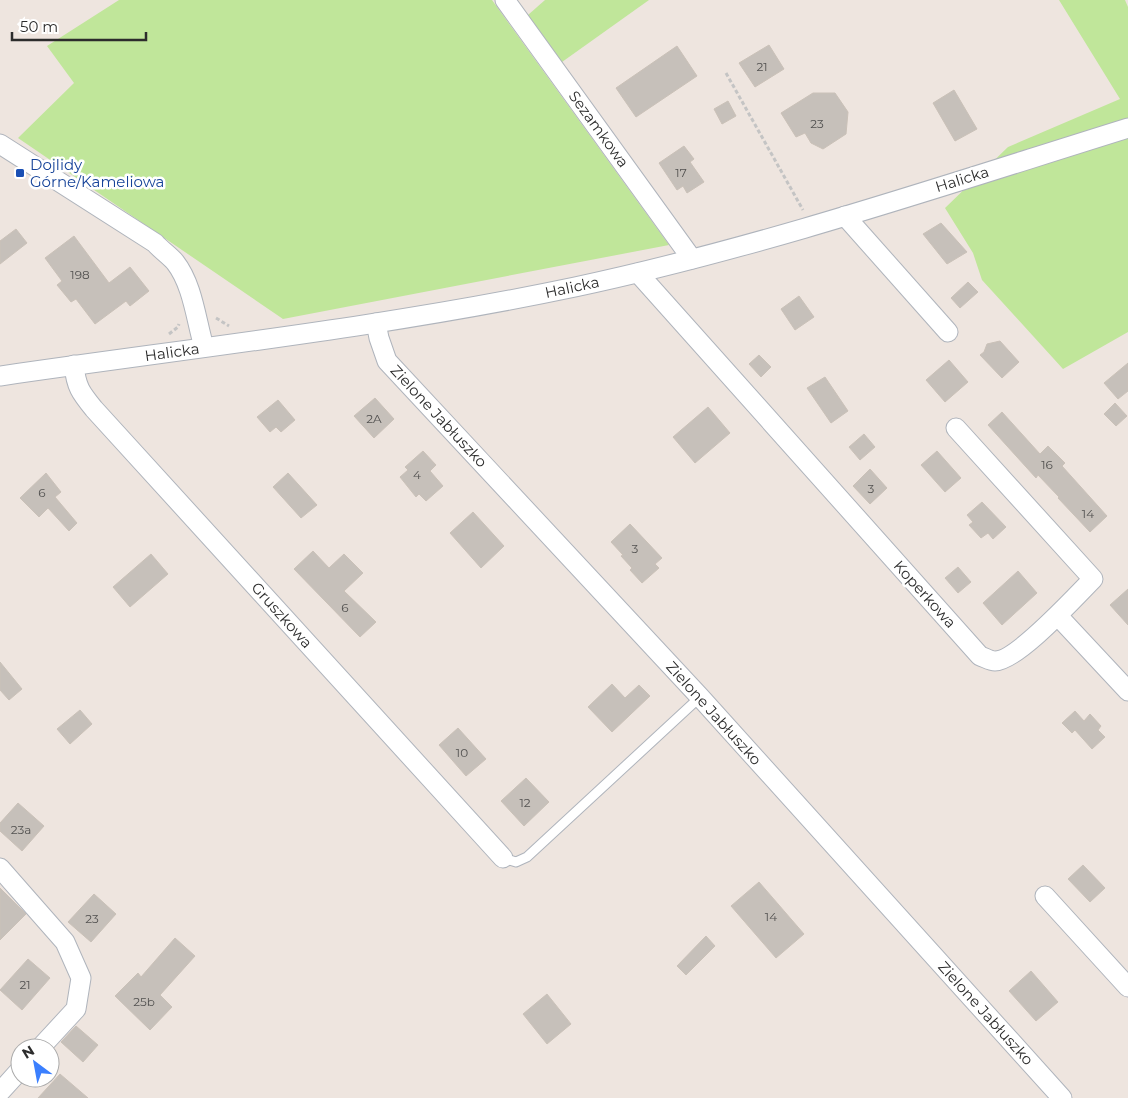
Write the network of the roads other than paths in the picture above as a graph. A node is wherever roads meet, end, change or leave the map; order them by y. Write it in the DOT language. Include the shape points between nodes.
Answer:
graph roads {
  1 [pos="505,0"];
  2 [pos="1128,128"];
  3 [pos="0,144"];
  4 [pos="845,216"];
  5 [pos="692,259"];
  6 [pos="638,273"];
  7 [pos="376,324"];
  8 [pos="948,332"];
  9 [pos="204,347"];
  10 [pos="74,365"];
  11 [pos="0,376"];
  12 [pos="956,428"];
  13 [pos="1058,616"];
  14 [pos="1128,691"];
  15 [pos="700,697"];
  16 [pos="503,858"];
  17 [pos="0,868"];
  18 [pos="1045,896"];
  19 [pos="1128,987"];
  20 [pos="49,1038"];
  21 [pos="10,1081"];
  22 [pos="0,1092"];
  23 [pos="1062,1098"];
  1 -- 5 [label="street, Sezamkowa"];
  2 -- 4 [label="street, Halicka"];
  3 -- 9 [label="street" via="155,244 175,263 186,282"];
  4 -- 5 [label="street, Halicka"];
  4 -- 8 [label="street"];
  5 -- 6 [label="street, Halicka"];
  6 -- 7 [label="street, Halicka"];
  6 -- 13 [label="street, Koperkowa" via="980,656 994,662 1010,657"];
  7 -- 9 [label="street, Halicka"];
  7 -- 15 [label="street, Zielone Jabłuszko" via="388,361"];
  9 -- 10 [label="street, Halicka"];
  10 -- 11 [label="street, Halicka"];
  10 -- 16 [label="street, Gruszkowa" via="80,392 94,409"];
  12 -- 13 [label="street, Koperkowa" via="1093,579"];
  13 -- 14 [label="street"];
  15 -- 16 [label="lane" via="527,857 516,862"];
  15 -- 23 [label="street, Zielone Jabłuszko"];
  17 -- 20 [label="street" via="65,942 81,978 76,1008"];
  18 -- 19 [label="street"];
  21 -- 22 [label="street"];
}
